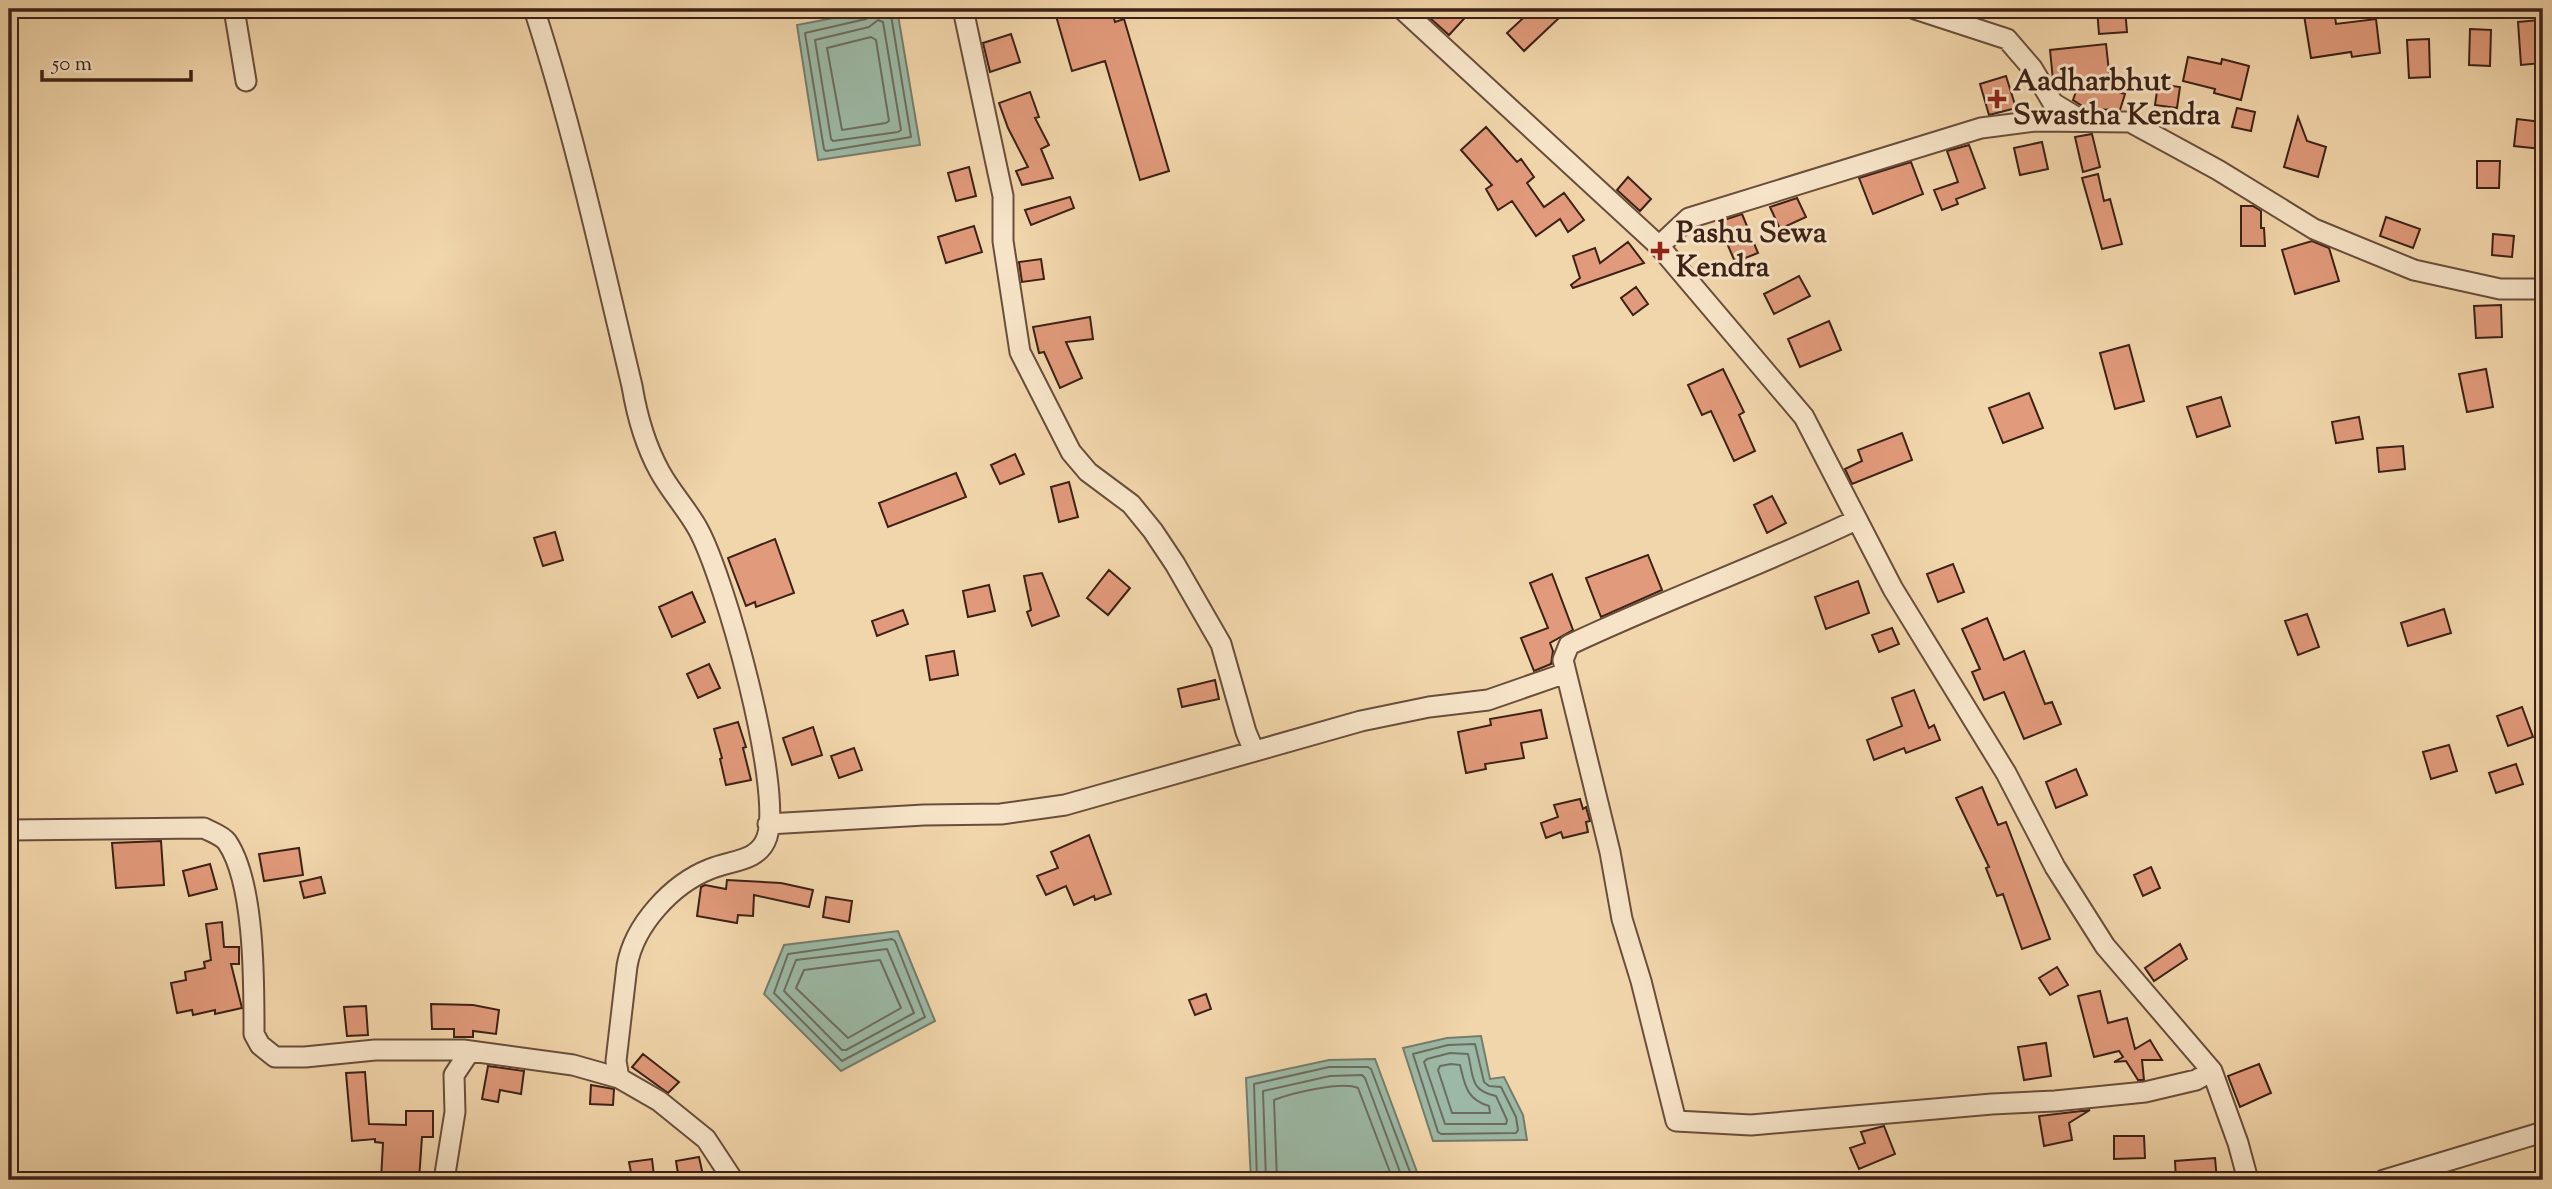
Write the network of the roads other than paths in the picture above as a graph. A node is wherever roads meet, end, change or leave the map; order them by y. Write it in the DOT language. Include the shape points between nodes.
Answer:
graph roads {
  1 [pos="234,9"];
  2 [pos="534,9"];
  3 [pos="963,9"];
  4 [pos="1402,9"];
  5 [pos="1915,9"];
  6 [pos="246,81"];
  7 [pos="2084,121"];
  8 [pos="1659,246"];
  9 [pos="2543,289"];
  10 [pos="1856,520"];
  11 [pos="1566,673"];
  12 [pos="1254,751"];
  13 [pos="768,824"];
  14 [pos="9,830"];
  15 [pos="470,1051"];
  16 [pos="2211,1071"];
  17 [pos="619,1078"];
  18 [pos="2543,1132"];
  19 [pos="444,1180"];
  20 [pos="733,1180"];
  21 [pos="2248,1180"];
  22 [pos="2384,1180"];
  1 -- 6 [label="street"];
  2 -- 13 [label="street" via="580,167 637,416 660,472 699,530 741,653 764,760"];
  3 -- 12 [label="street" via="1003,196 1003,241 1020,352 1071,452 1088,472 1131,504 1175,565 1220,644"];
  4 -- 8 [label="street"];
  5 -- 7 [label="street" via="2007,38 2053,103"];
  7 -- 8 [label="street" via="2036,121 1969,131 1689,218"];
  7 -- 9 [label="street" via="2130,122 2314,229 2414,270 2500,289"];
  8 -- 10 [label="street" via="1804,417"];
  10 -- 11 [label="street" via="1569,646 1563,660"];
  10 -- 16 [label="street" via="2105,946"];
  11 -- 12 [label="street" via="1488,700 1429,707"];
  11 -- 16 [label="street" via="1622,919 1676,1121 1751,1125 2055,1101 2144,1092 2196,1080"];
  12 -- 13 [label="street" via="1065,805 1001,814"];
  13 -- 17 [label="street" via="763,847 749,858 689,880 646,922 627,966 616,1061"];
  14 -- 15 [label="street" via="204,828 225,839 241,870 254,1034 275,1057 375,1050"];
  15 -- 17 [label="street" via="573,1065"];
  15 -- 19 [label="street" via="454,1075 456,1112"];
  16 -- 21 [label="street"];
  17 -- 20 [label="street" via="659,1101 706,1139"];
  18 -- 22 [label="street"];
}
